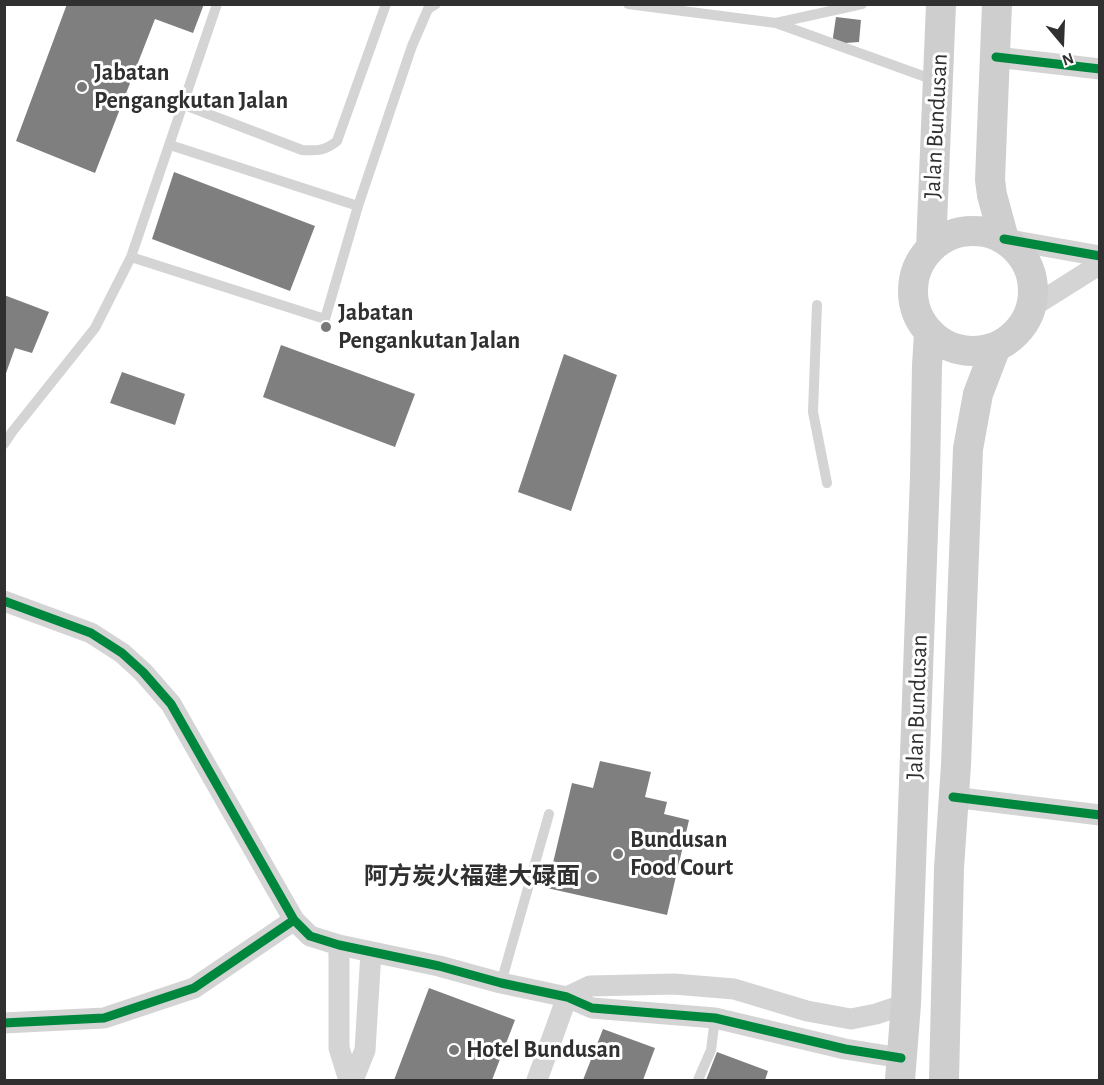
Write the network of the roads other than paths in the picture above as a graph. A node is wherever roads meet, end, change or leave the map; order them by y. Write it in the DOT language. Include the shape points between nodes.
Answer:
graph roads {
  1 [pos="217,4"];
  2 [pos="386,4"];
  3 [pos="436,4"];
  4 [pos="628,4"];
  5 [pos="862,4"];
  6 [pos="941,4"];
  7 [pos="997,4"];
  8 [pos="776,22"];
  9 [pos="996,57"];
  10 [pos="1100,69"];
  11 [pos="939,82"];
  12 [pos="182,104"];
  13 [pos="170,145"];
  14 [pos="358,206"];
  15 [pos="1004,239"];
  16 [pos="931,248"];
  17 [pos="1100,256"];
  18 [pos="131,257"];
  19 [pos="1100,264"];
  20 [pos="817,305"];
  21 [pos="1032,307"];
  22 [pos="929,333"];
  23 [pos="996,347"];
  24 [pos="8,430"];
  25 [pos="4,444"];
  26 [pos="827,483"];
  27 [pos="4,601"];
  28 [pos="953,797"];
  29 [pos="549,814"];
  30 [pos="1100,814"];
  31 [pos="949,868"];
  32 [pos="294,920"];
  33 [pos="339,945"];
  34 [pos="371,952"];
  35 [pos="501,983"];
  36 [pos="567,997"];
  37 [pos="906,1004"];
  38 [pos="715,1018"];
  39 [pos="4,1023"];
  40 [pos="901,1069"];
  41 [pos="349,1080"];
  42 [pos="353,1080"];
  43 [pos="537,1080"];
  44 [pos="698,1080"];
  45 [pos="944,1080"];
  1 -- 12 [label="lane"];
  2 -- 12 [label="lane" via="337,141 328,148 302,150"];
  3 -- 14 [label="lane" via="428,9 412,46"];
  4 -- 8 [label="lane"];
  5 -- 8 [label="lane"];
  6 -- 11 [label="main road, Jalan Bundusan"];
  7 -- 9 [label="main road"];
  8 -- 11 [label="lane"];
  9 -- 10 [label="street"];
  9 -- 15 [label="main road" via="990,180"];
  11 -- 16 [label="main road, Jalan Bundusan"];
  12 -- 13 [label="lane"];
  13 -- 14 [label="lane"];
  13 -- 18 [label="lane"];
  14 -- 18 [label="lane" via="325,320"];
  15 -- 16 [label="main road, Jalan Bundusan" via="990,233 958,232"];
  15 -- 17 [label="street"];
  15 -- 21 [label="main road" via="1020,252 1030,269"];
  16 -- 22 [label="main road, Jalan Bundusan" via="914,277 913,294 917,315"];
  18 -- 24 [label="lane" via="95,328"];
  19 -- 21 [label="street"];
  20 -- 26 [label="lane" via="813,412"];
  21 -- 23 [label="main road" via="1012,338"];
  22 -- 23 [label="main road" via="960,350"];
  22 -- 37 [label="main road, Jalan Bundusan"];
  23 -- 28 [label="main road, Jalan Bundusan" via="978,394 968,449"];
  24 -- 25 [label="lane"];
  27 -- 32 [label="street" via="91,633 143,672 171,704"];
  28 -- 30 [label="street"];
  28 -- 31 [label="main road, Jalan Bundusan"];
  29 -- 35 [label="lane"];
  31 -- 40 [label="main road" via="923,1029"];
  31 -- 45 [label="main road, Jalan Bundusan"];
  32 -- 33 [label="street" via="310,936"];
  32 -- 39 [label="street" via="194,988 104,1018"];
  33 -- 34 [label="street"];
  33 -- 41 [label="street" via="339,1048"];
  34 -- 35 [label="street"];
  34 -- 42 [label="street" via="364,1050"];
  35 -- 36 [label="street"];
  36 -- 37 [label="street" via="590,986 675,984 734,989 807,1011 851,1019"];
  36 -- 38 [label="street" via="592,1008"];
  36 -- 43 [label="street"];
  37 -- 40 [label="main road, Jalan Bundusan"];
  38 -- 40 [label="street" via="845,1049"];
  38 -- 44 [label="lane" via="711,1050"];
}
